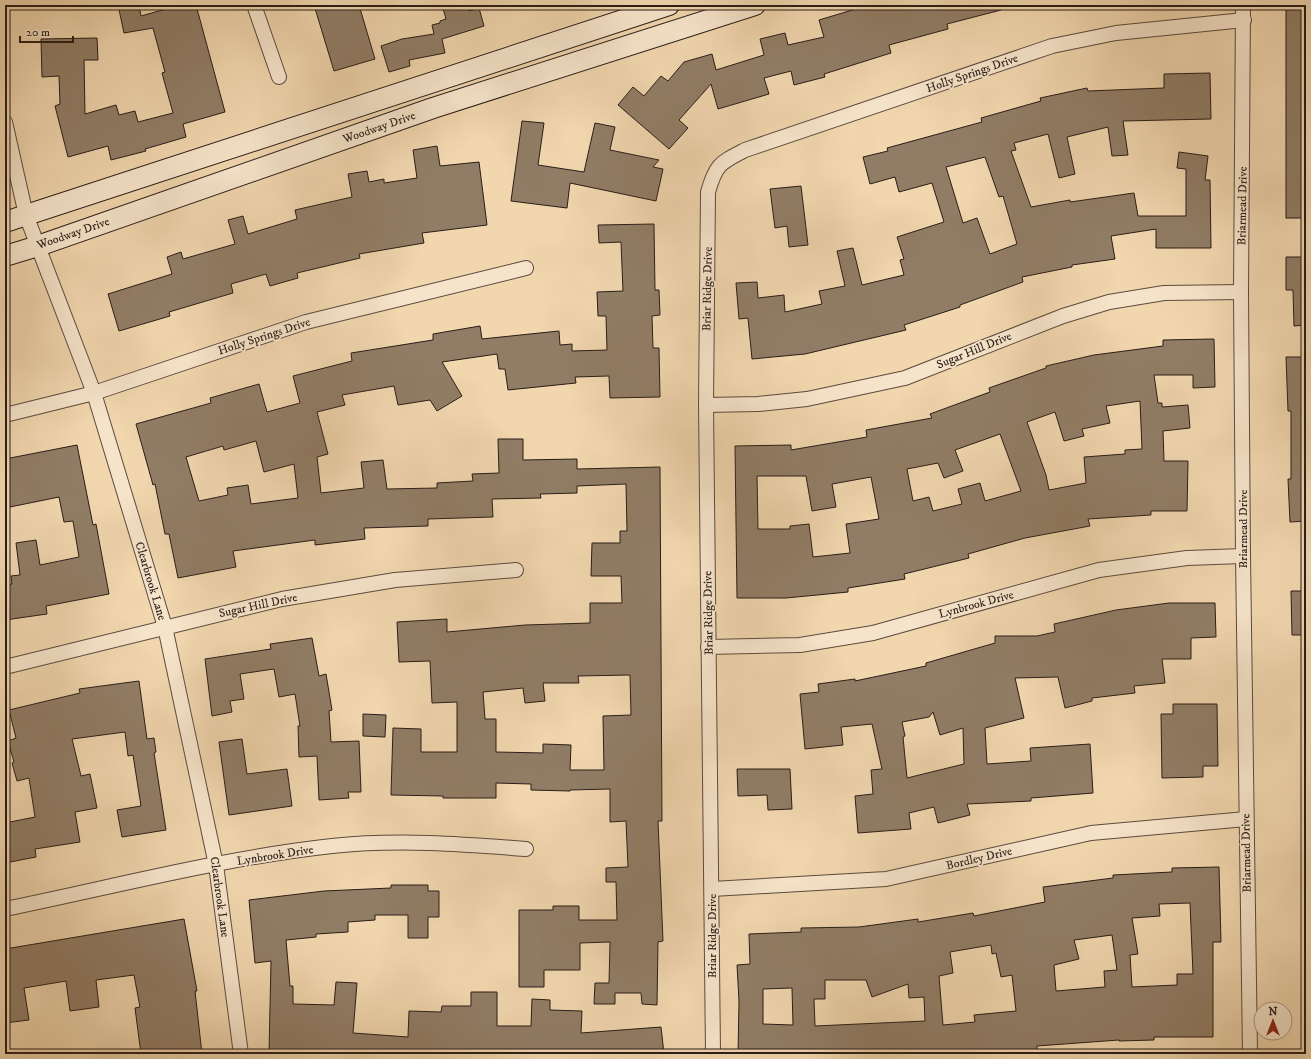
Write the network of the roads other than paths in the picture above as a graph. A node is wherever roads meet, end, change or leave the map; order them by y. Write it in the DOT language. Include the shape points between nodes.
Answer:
graph roads {
  1 [pos="254,5"];
  2 [pos="669,5"];
  3 [pos="755,5"];
  4 [pos="1243,5"];
  5 [pos="1244,20"];
  6 [pos="279,77"];
  7 [pos="426,85"];
  8 [pos="433,108"];
  9 [pos="5,122"];
  10 [pos="713,172"];
  11 [pos="26,215"];
  12 [pos="5,222"];
  13 [pos="38,246"];
  14 [pos="5,256"];
  15 [pos="526,268"];
  16 [pos="1241,292"];
  17 [pos="94,393"];
  18 [pos="706,404"];
  19 [pos="5,414"];
  20 [pos="1243,556"];
  21 [pos="516,570"];
  22 [pos="165,627"];
  23 [pos="708,647"];
  24 [pos="5,667"];
  25 [pos="1246,820"];
  26 [pos="526,849"];
  27 [pos="216,865"];
  28 [pos="712,889"];
  29 [pos="5,909"];
  30 [pos="241,1054"];
  31 [pos="713,1054"];
  32 [pos="1250,1054"];
  1 -- 6 [label="street"];
  2 -- 7 [label="main road, Woodway Drive"];
  3 -- 8 [label="main road, Woodway Drive"];
  4 -- 5 [label="street, Briarmead Drive"];
  5 -- 10 [label="street, Holly Springs Drive" via="1116,33 1052,46 745,150 725,160"];
  5 -- 16 [label="street, Briarmead Drive"];
  7 -- 8 [label="main road"];
  7 -- 11 [label="main road, Woodway Drive"];
  8 -- 13 [label="main road, Woodway Drive"];
  9 -- 11 [label="street, Clearbrook Lane"];
  10 -- 18 [label="street, Briar Ridge Drive" via="708,192"];
  11 -- 12 [label="main road, Woodway Drive"];
  11 -- 13 [label="street, Clearbrook Lane"];
  13 -- 14 [label="main road, Woodway Drive"];
  13 -- 17 [label="street, Clearbrook Lane"];
  15 -- 17 [label="street, Holly Springs Drive" via="306,322"];
  16 -- 18 [label="street, Sugar Hill Drive" via="1164,293 1108,302 1063,316 905,378 807,399 758,404"];
  16 -- 20 [label="street, Briarmead Drive"];
  17 -- 19 [label="street, Holly Springs Drive"];
  17 -- 22 [label="street, Clearbrook Lane"];
  18 -- 23 [label="street, Briar Ridge Drive"];
  20 -- 23 [label="street, Lynbrook Drive" via="1187,558 1099,570 872,633 807,644"];
  20 -- 25 [label="street, Briarmead Drive"];
  21 -- 22 [label="street, Sugar Hill Drive" via="388,582 282,599"];
  22 -- 24 [label="street, Sugar Hill Drive"];
  22 -- 27 [label="street, Clearbrook Lane"];
  23 -- 28 [label="street, Briar Ridge Drive"];
  25 -- 28 [label="street, Bordley Drive" via="1091,833 886,879"];
  25 -- 32 [label="street, Briarmead Drive"];
  26 -- 27 [label="street, Lynbrook Drive" via="394,842 333,846"];
  27 -- 29 [label="street, Lynbrook Drive"];
  27 -- 30 [label="street, Clearbrook Lane"];
  28 -- 31 [label="street, Briar Ridge Drive"];
}
